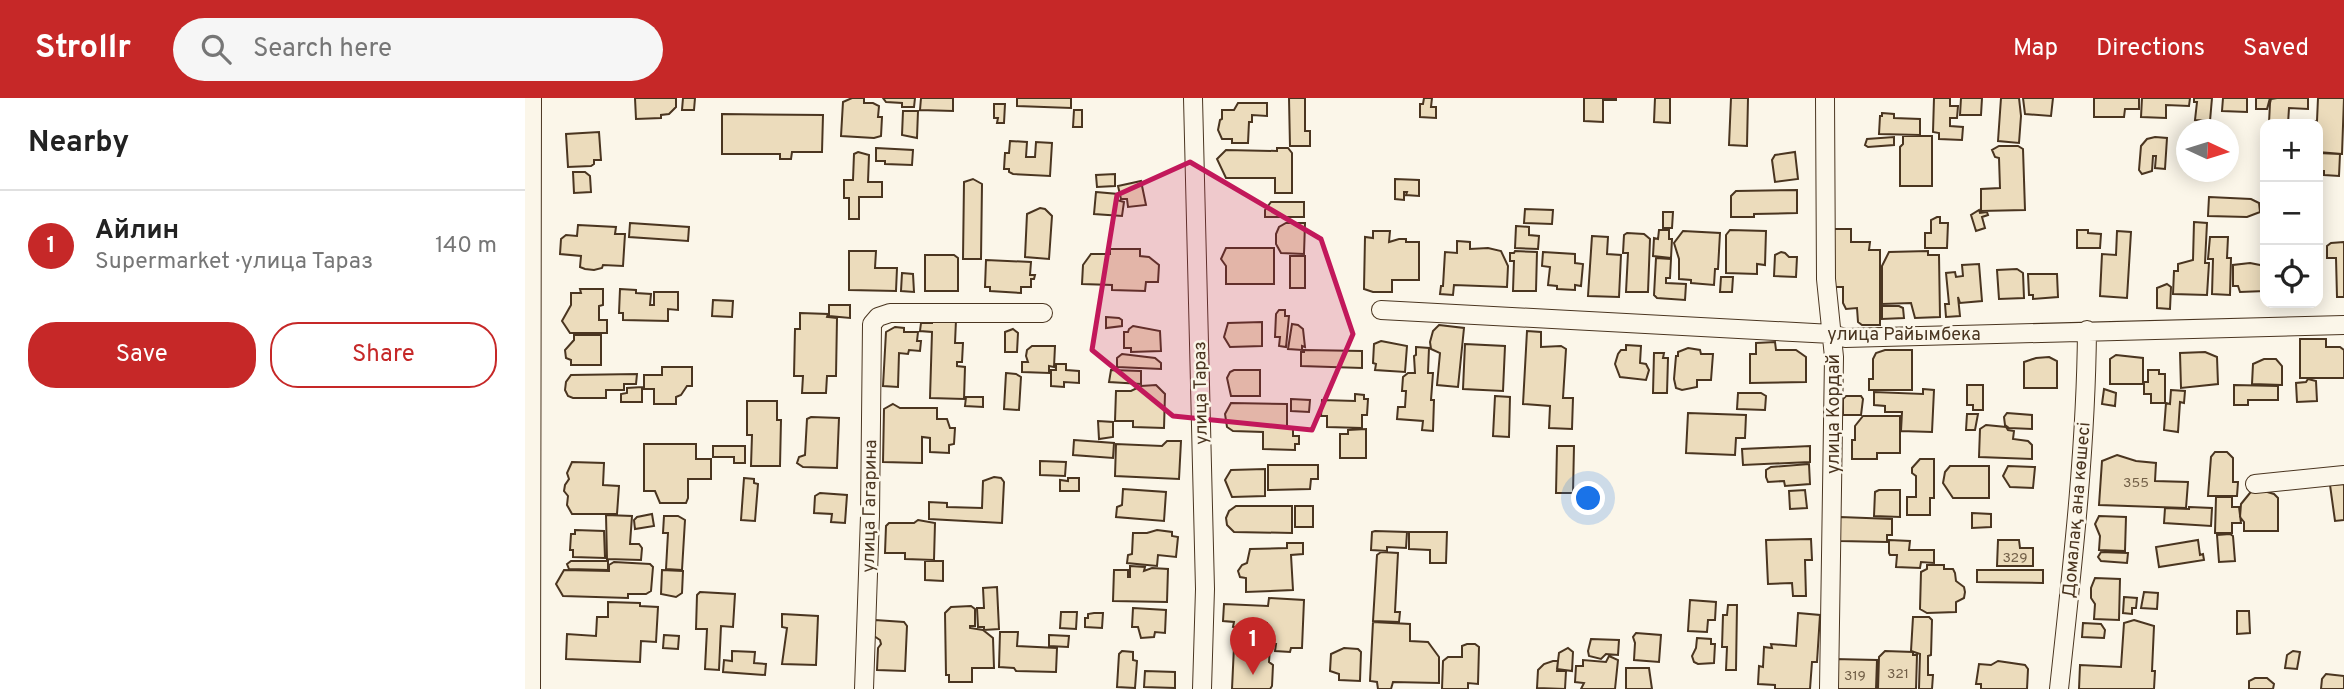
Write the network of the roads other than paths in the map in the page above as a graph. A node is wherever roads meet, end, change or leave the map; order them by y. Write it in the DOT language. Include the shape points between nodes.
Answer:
graph roads {
  1 [pos="532,98"];
  2 [pos="1193,98"];
  3 [pos="1825,98"];
  4 [pos="1381,310"];
  5 [pos="1043,313"];
  6 [pos="2344,326"];
  7 [pos="2087,330"];
  8 [pos="1832,334"];
  9 [pos="2344,475"];
  10 [pos="2255,484"];
  11 [pos="531,689"];
  12 [pos="864,689"];
  13 [pos="1202,689"];
  14 [pos="1829,689"];
  15 [pos="2059,689"];
  1 -- 11 [label="street"];
  2 -- 13 [label="street, улица Тараз" via="1205,589"];
  3 -- 8 [label="street, улица Кордай" via="1826,279"];
  4 -- 8 [label="street, улица Райымбека"];
  5 -- 12 [label="street, улица Гагарина" via="890,313 872,324"];
  6 -- 7 [label="street, улица Райымбека"];
  7 -- 8 [label="street, улица Райымбека" via="1845,338"];
  7 -- 15 [label="street, Домалақ ана көшесі"];
  8 -- 14 [label="street, улица Кордай"];
  9 -- 10 [label="street"];
}
